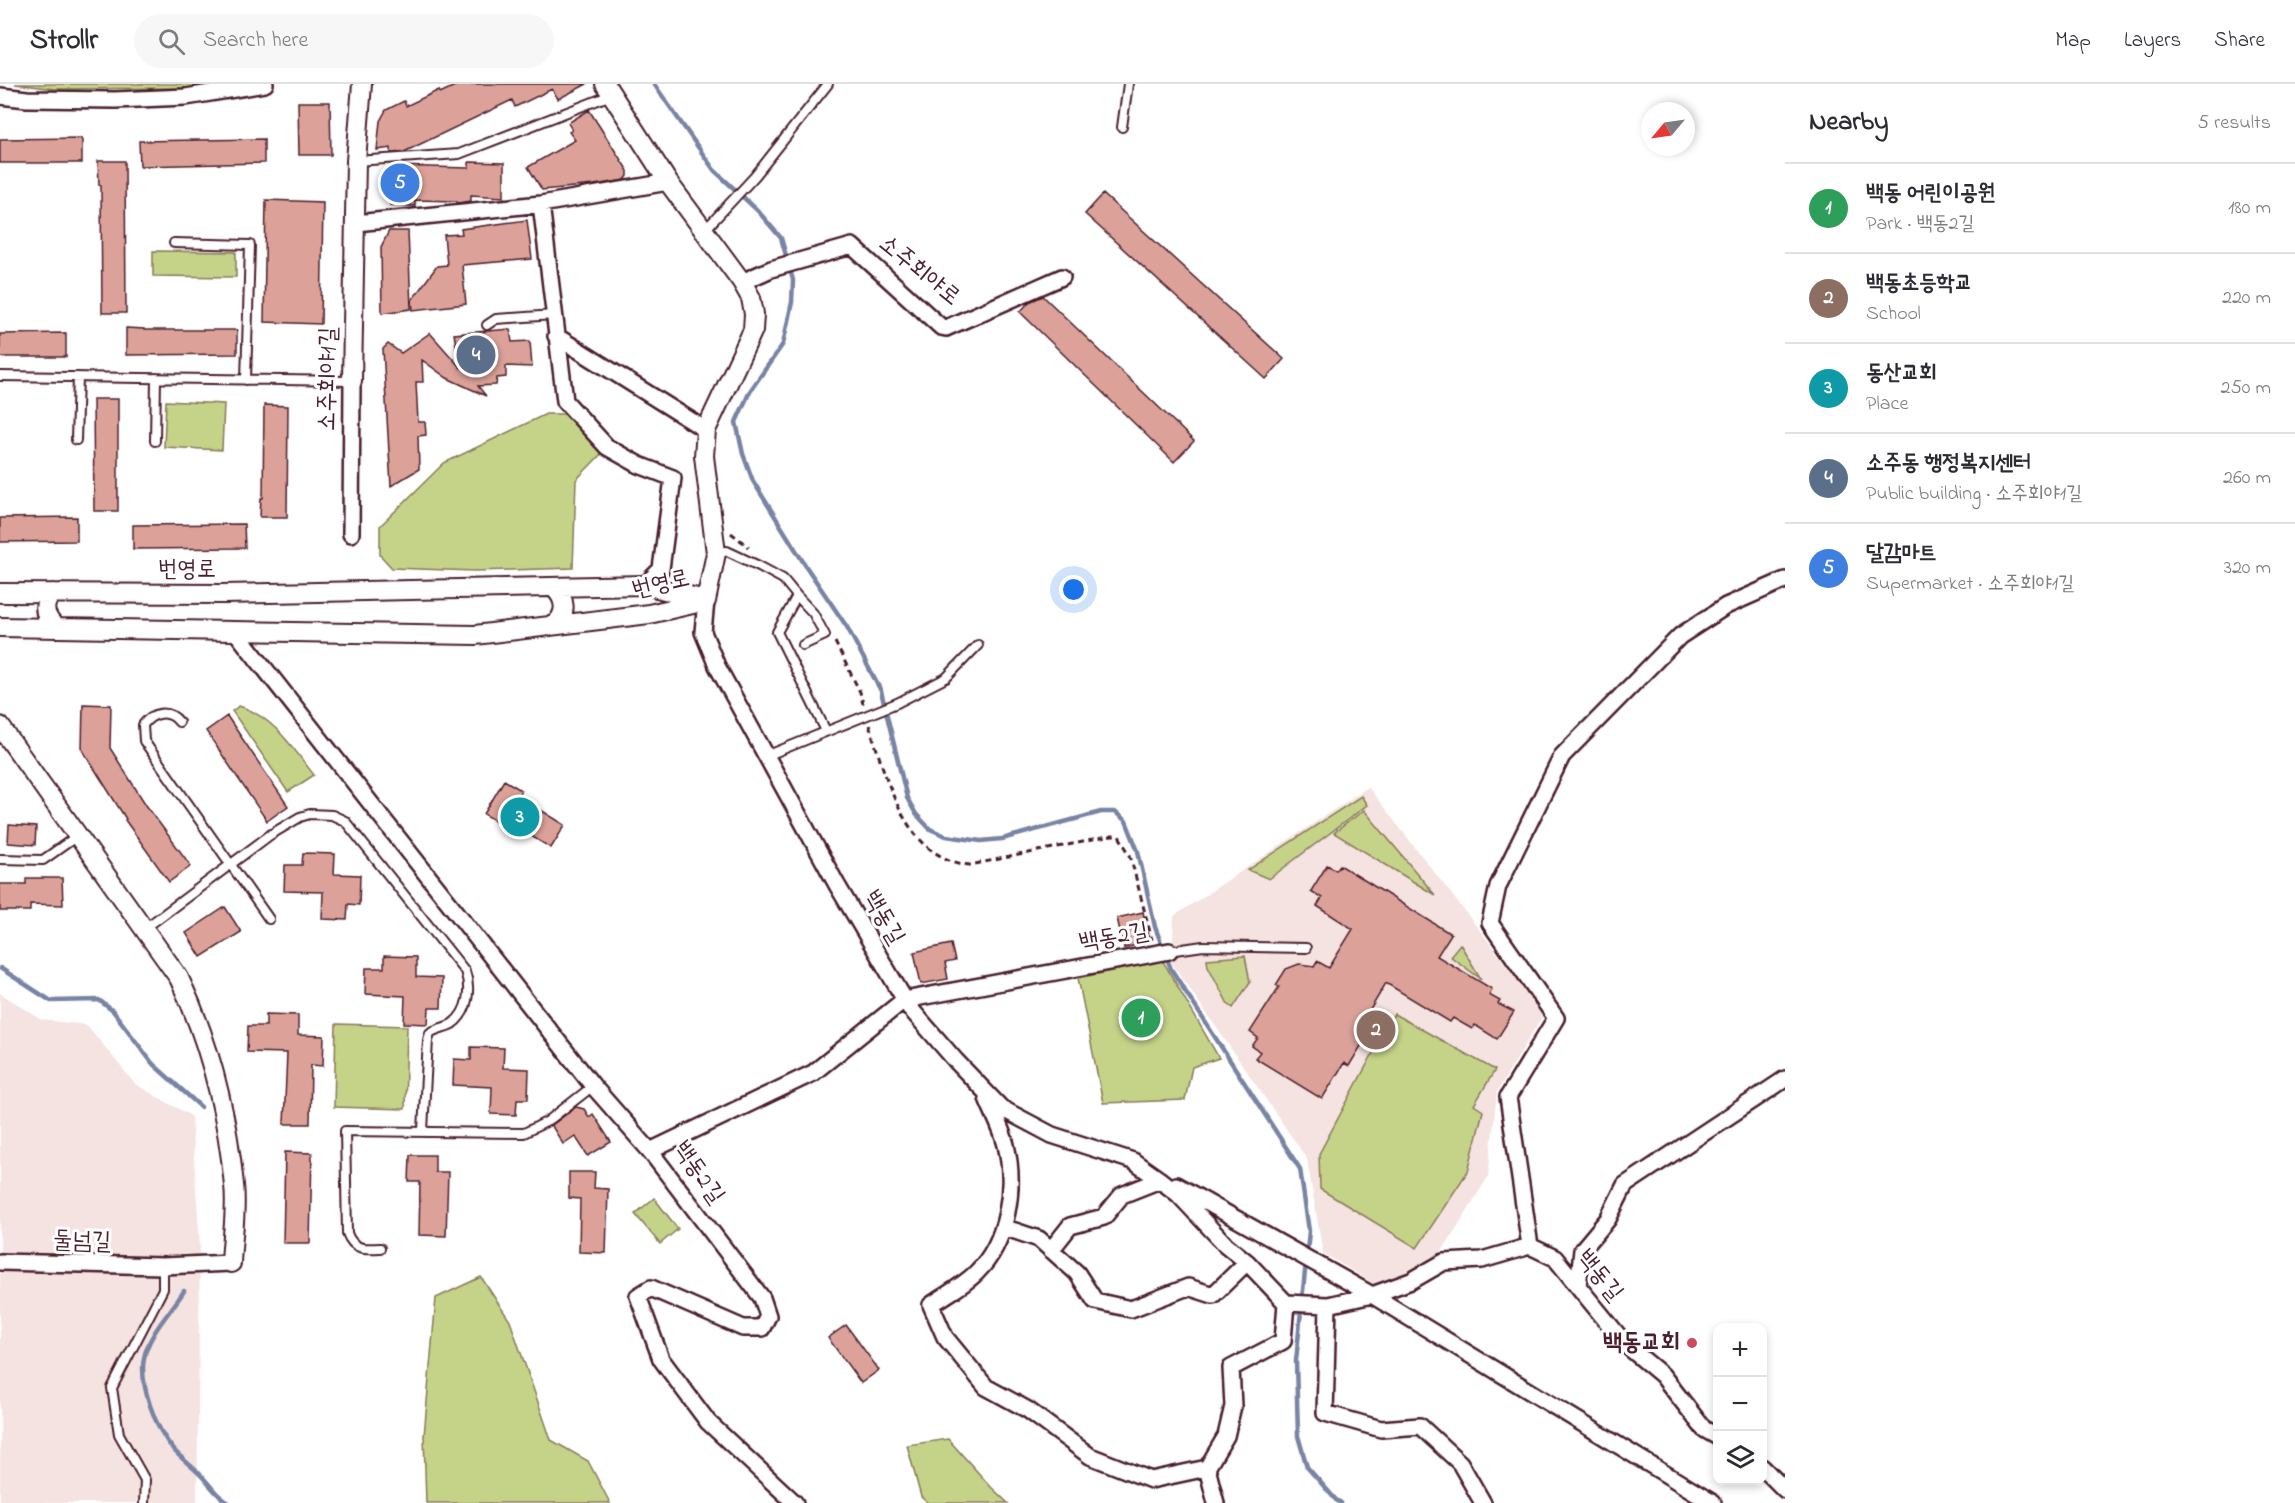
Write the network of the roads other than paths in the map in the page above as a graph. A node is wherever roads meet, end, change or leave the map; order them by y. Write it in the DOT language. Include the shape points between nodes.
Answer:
graph roads {
  1 [pos="265,84"];
  2 [pos="362,84"];
  3 [pos="828,84"];
  4 [pos="1128,84"];
  5 [pos="609,89"];
  6 [pos="0,96"];
  7 [pos="1122,127"];
  8 [pos="356,161"];
  9 [pos="668,182"];
  10 [pos="541,204"];
  11 [pos="356,223"];
  12 [pos="704,231"];
  13 [pos="174,243"];
  14 [pos="1062,277"];
  15 [pos="742,282"];
  16 [pos="554,315"];
  17 [pos="487,325"];
  18 [pos="556,336"];
  19 [pos="0,376"];
  20 [pos="78,377"];
  21 [pos="156,378"];
  22 [pos="246,380"];
  23 [pos="352,381"];
  24 [pos="706,430"];
  25 [pos="76,440"];
  26 [pos="155,441"];
  27 [pos="351,534"];
  28 [pos="716,553"];
  29 [pos="1785,580"];
  30 [pos="645,585"];
  31 [pos="553,587"];
  32 [pos="0,593"];
  33 [pos="52,594"];
  34 [pos="797,596"];
  35 [pos="706,601"];
  36 [pos="554,626"];
  37 [pos="0,627"];
  38 [pos="56,628"];
  39 [pos="236,632"];
  40 [pos="802,645"];
  41 [pos="978,645"];
  42 [pos="179,722"];
  43 [pos="0,726"];
  44 [pos="826,731"];
  45 [pos="766,756"];
  46 [pos="77,836"];
  47 [pos="0,858"];
  48 [pos="231,866"];
  49 [pos="269,918"];
  50 [pos="144,929"];
  51 [pos="1306,948"];
  52 [pos="1162,952"];
  53 [pos="904,1000"];
  54 [pos="1785,1078"];
  55 [pos="593,1086"];
  56 [pos="983,1089"];
  57 [pos="423,1130"];
  58 [pos="650,1151"];
  59 [pos="1133,1161"];
  60 [pos="1160,1180"];
  61 [pos="1003,1227"];
  62 [pos="1530,1246"];
  63 [pos="380,1248"];
  64 [pos="1051,1250"];
  65 [pos="0,1262"];
  66 [pos="1247,1262"];
  67 [pos="231,1263"];
  68 [pos="163,1266"];
  69 [pos="1578,1286"];
  70 [pos="1372,1294"];
  71 [pos="1286,1303"];
  72 [pos="1328,1305"];
  73 [pos="1713,1434"];
  74 [pos="1207,1468"];
  75 [pos="1767,1472"];
  76 [pos="1785,1490"];
  77 [pos="144,1503"];
  78 [pos="795,1503"];
  79 [pos="1216,1503"];
  80 [pos="1483,1503"];
  81 [pos="1713,1503"];
  1 -- 6 [label="street" via="186,97 115,100"];
  2 -- 8 [label="street, 소주회야1길"];
  3 -- 12 [label="lane" via="755,176"];
  4 -- 7 [label="lane"];
  5 -- 8 [label="lane" via="459,154"];
  5 -- 9 [label="street"];
  8 -- 11 [label="street, 소주회야1길"];
  9 -- 10 [label="street"];
  9 -- 12 [label="street"];
  10 -- 11 [label="street"];
  10 -- 16 [label="street"];
  11 -- 23 [label="street, 소주회야1길"];
  12 -- 15 [label="street"];
  13 -- 22 [label="lane" via="250,245"];
  14 -- 15 [label="street, 소주회야로" via="946,328 852,246 771,269"];
  15 -- 24 [label="street" via="751,298 753,330"];
  16 -- 17 [label="lane" via="496,319"];
  16 -- 18 [label="street"];
  18 -- 24 [label="street"];
  18 -- 30 [label="street" via="565,401 607,447 673,478 661,569"];
  19 -- 20 [label="lane"];
  20 -- 21 [label="lane"];
  20 -- 25 [label="lane"];
  21 -- 22 [label="lane"];
  21 -- 26 [label="lane"];
  22 -- 23 [label="lane"];
  23 -- 27 [label="street, 소주회야1길"];
  24 -- 28 [label="street" via="704,456"];
  28 -- 34 [label="lane" via="727,551 759,566 783,579"];
  28 -- 35 [label="street"];
  29 -- 62 [label="street" via="1726,606 1680,636 1562,756 1498,886 1490,923 1556,1018 1508,1097"];
  30 -- 31 [label="street, 번영로"];
  30 -- 35 [label="street, 번영로"];
  31 -- 33 [label="street, 번영로"];
  31 -- 36 [label="street" via="561,596 564,609"];
  32 -- 33 [label="street, 번영로"];
  33 -- 38 [label="street" via="44,609"];
  34 -- 40 [label="lane" via="813,613 825,635"];
  34 -- 44 [label="lane" via="777,632"];
  35 -- 36 [label="street, 번영로" via="649,614"];
  35 -- 45 [label="street, 백동길" via="703,632"];
  36 -- 39 [label="street, 번영로" via="475,635"];
  37 -- 38 [label="street, 번영로"];
  38 -- 39 [label="street, 번영로"];
  39 -- 55 [label="street"];
  41 -- 44 [label="lane" via="946,678 897,703"];
  42 -- 48 [label="lane" via="169,713 153,716 143,725 144,741"];
  43 -- 46 [label="street"];
  44 -- 45 [label="lane"];
  45 -- 53 [label="street, 백동길"];
  46 -- 47 [label="lane" via="43,861"];
  46 -- 50 [label="street"];
  48 -- 49 [label="lane"];
  48 -- 50 [label="lane"];
  48 -- 57 [label="lane" via="300,817 310,813 332,815 345,821 465,971 469,990 460,1017 430,1033 428,1040"];
  50 -- 67 [label="street" via="183,987 216,1080 235,1187"];
  51 -- 52 [label="lane" via="1203,946"];
  52 -- 53 [label="street, 백동2길"];
  53 -- 56 [label="street, 백동길"];
  53 -- 58 [label="street, 백동2길" via="813,1073"];
  54 -- 69 [label="street" via="1625,1185 1608,1219 1582,1250"];
  55 -- 57 [label="lane" via="548,1121 524,1133 480,1136"];
  55 -- 58 [label="street"];
  56 -- 59 [label="street, 백동길" via="1001,1108 1052,1135"];
  56 -- 61 [label="street" via="1005,1142 1010,1166"];
  57 -- 63 [label="lane" via="345,1131 347,1233 357,1247"];
  58 -- 78 [label="street, 백동2길" via="762,1298 768,1316 762,1328 743,1328 651,1288 638,1296 661,1359 708,1422"];
  59 -- 60 [label="street, 백동길"];
  59 -- 70 [label="street, 백동길"];
  60 -- 64 [label="street" via="1122,1195 1104,1217 1070,1226"];
  60 -- 66 [label="street, 백동길"];
  61 -- 64 [label="street" via="1039,1239"];
  61 -- 74 [label="street" via="995,1247 976,1273 931,1305 945,1337 986,1388 1028,1410 1090,1456 1151,1480"];
  62 -- 69 [label="street, 백동길" via="1555,1257"];
  62 -- 70 [label="street" via="1482,1260 1444,1262 1411,1281"];
  64 -- 66 [label="street" via="1077,1273 1095,1301 1131,1309 1188,1287 1213,1295"];
  65 -- 68 [label="street, 둘넘길"];
  66 -- 71 [label="street, 백동길"];
  67 -- 68 [label="street, 둘넘길"];
  68 -- 77 [label="lane" via="163,1288 112,1388 118,1434 145,1480"];
  69 -- 73 [label="street, 백동길" via="1626,1345 1662,1376 1704,1429"];
  70 -- 72 [label="street"];
  70 -- 81 [label="street, 백동길"];
  71 -- 72 [label="street"];
  71 -- 74 [label="street" via="1283,1341 1231,1368 1233,1406 1226,1436"];
  72 -- 80 [label="street" via="1325,1413 1381,1429 1420,1426 1460,1463"];
  74 -- 79 [label="street"];
  75 -- 76 [label="street"];
}
